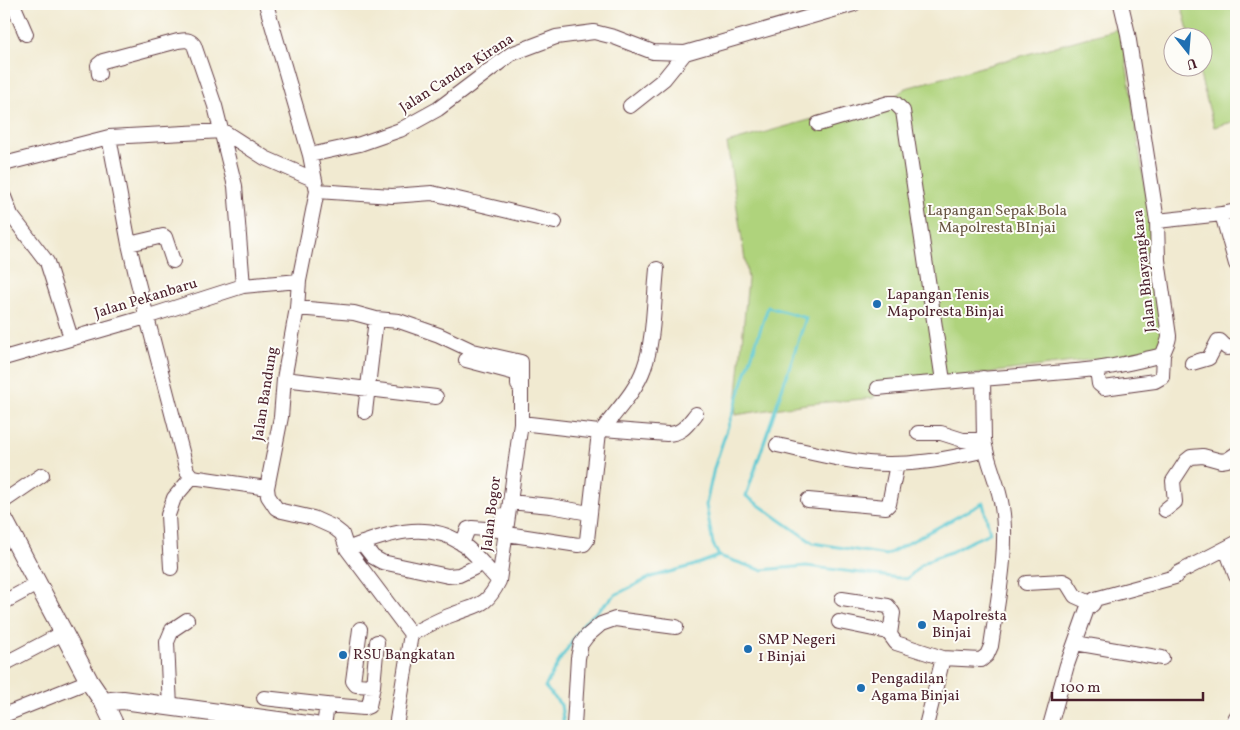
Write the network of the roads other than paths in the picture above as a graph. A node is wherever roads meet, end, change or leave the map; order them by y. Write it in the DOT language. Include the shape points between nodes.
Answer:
graph roads {
  1 [pos="13,4"];
  2 [pos="266,4"];
  3 [pos="854,4"];
  4 [pos="1121,4"];
  5 [pos="26,34"];
  6 [pos="685,53"];
  7 [pos="99,74"];
  8 [pos="630,106"];
  9 [pos="818,124"];
  10 [pos="223,132"];
  11 [pos="109,137"];
  12 [pos="310,155"];
  13 [pos="4,164"];
  14 [pos="316,186"];
  15 [pos="4,197"];
  16 [pos="1236,210"];
  17 [pos="1222,214"];
  18 [pos="1157,221"];
  19 [pos="555,222"];
  20 [pos="128,244"];
  21 [pos="172,261"];
  22 [pos="1236,264"];
  23 [pos="657,269"];
  24 [pos="299,282"];
  25 [pos="243,286"];
  26 [pos="297,308"];
  27 [pos="146,317"];
  28 [pos="376,319"];
  29 [pos="71,338"];
  30 [pos="1236,347"];
  31 [pos="1163,355"];
  32 [pos="4,358"];
  33 [pos="466,360"];
  34 [pos="1192,363"];
  35 [pos="1097,369"];
  36 [pos="983,378"];
  37 [pos="284,379"];
  38 [pos="943,381"];
  39 [pos="878,388"];
  40 [pos="368,389"];
  41 [pos="436,397"];
  42 [pos="365,412"];
  43 [pos="696,414"];
  44 [pos="521,423"];
  45 [pos="601,431"];
  46 [pos="918,433"];
  47 [pos="777,445"];
  48 [pos="985,445"];
  49 [pos="1236,454"];
  50 [pos="897,464"];
  51 [pos="42,476"];
  52 [pos="192,478"];
  53 [pos="267,488"];
  54 [pos="808,500"];
  55 [pos="4,501"];
  56 [pos="510,502"];
  57 [pos="1165,510"];
  58 [pos="589,513"];
  59 [pos="4,523"];
  60 [pos="507,534"];
  61 [pos="362,543"];
  62 [pos="462,544"];
  63 [pos="1231,546"];
  64 [pos="347,548"];
  65 [pos="482,564"];
  66 [pos="171,568"];
  67 [pos="1236,576"];
  68 [pos="499,581"];
  69 [pos="1026,583"];
  70 [pos="37,584"];
  71 [pos="842,598"];
  72 [pos="4,602"];
  73 [pos="1093,604"];
  74 [pos="187,620"];
  75 [pos="840,622"];
  76 [pos="676,627"];
  77 [pos="360,629"];
  78 [pos="64,632"];
  79 [pos="411,634"];
  80 [pos="890,634"];
  81 [pos="377,642"];
  82 [pos="1075,643"];
  83 [pos="943,658"];
  84 [pos="1162,658"];
  85 [pos="4,664"];
  86 [pos="89,681"];
  87 [pos="373,686"];
  88 [pos="264,698"];
  89 [pos="104,703"];
  90 [pos="327,706"];
  91 [pos="170,707"];
  92 [pos="4,714"];
  93 [pos="1236,717"];
  94 [pos="114,726"];
  95 [pos="314,726"];
  96 [pos="324,726"];
  97 [pos="396,726"];
  98 [pos="574,726"];
  99 [pos="926,726"];
  100 [pos="1050,726"];
  101 [pos="1232,726"];
  1 -- 5 [label="street"];
  2 -- 12 [label="street, Jalan Bandung"];
  3 -- 6 [label="street, Jalan Candra Kirana"];
  4 -- 18 [label="street, Jalan Bhayangkara"];
  6 -- 8 [label="street" via="664,78"];
  6 -- 12 [label="street, Jalan Candra Kirana" via="653,52 594,32 556,37 511,54 438,109 400,130 360,144"];
  7 -- 10 [label="street" via="98,65 103,61 178,40 191,41"];
  9 -- 38 [label="street" via="889,103 895,103 903,111"];
  10 -- 11 [label="street"];
  10 -- 14 [label="street"];
  10 -- 25 [label="street" via="235,186"];
  11 -- 13 [label="street"];
  11 -- 20 [label="street"];
  12 -- 14 [label="street, Jalan Bandung"];
  14 -- 19 [label="street" via="392,196 432,193"];
  14 -- 24 [label="street, Jalan Bandung"];
  15 -- 29 [label="street" via="11,215 47,262"];
  16 -- 17 [label="street"];
  17 -- 18 [label="street"];
  17 -- 22 [label="street"];
  18 -- 31 [label="street, Jalan Bhayangkara" via="1158,260 1169,336"];
  20 -- 21 [label="street" via="163,236"];
  20 -- 27 [label="street"];
  23 -- 45 [label="street" via="645,367 631,392"];
  24 -- 25 [label="street, Jalan Pekanbaru"];
  24 -- 26 [label="street, Jalan Bandung"];
  25 -- 27 [label="street, Jalan Pekanbaru"];
  26 -- 28 [label="street"];
  26 -- 37 [label="street, Jalan Bandung"];
  27 -- 29 [label="street, Jalan Pekanbaru"];
  27 -- 52 [label="street"];
  28 -- 40 [label="street"];
  28 -- 44 [label="street, Jalan Bogor" via="410,324 473,351 521,362"];
  29 -- 32 [label="street, Jalan Pekanbaru"];
  30 -- 34 [label="street" via="1227,348 1218,341 1209,358"];
  31 -- 35 [label="street"];
  31 -- 35 [label="street, Jalan Bhayangkara" via="1162,377 1155,381 1104,388 1099,384"];
  33 -- 62 [label="street" via="515,372 519,379 501,527 497,530 472,528"];
  35 -- 36 [label="street"];
  36 -- 38 [label="street"];
  36 -- 48 [label="street"];
  37 -- 40 [label="street"];
  37 -- 53 [label="street, Jalan Bandung"];
  38 -- 39 [label="street"];
  40 -- 41 [label="street"];
  40 -- 42 [label="street"];
  43 -- 45 [label="street" via="677,434"];
  44 -- 45 [label="street"];
  44 -- 56 [label="street, Jalan Bogor"];
  45 -- 58 [label="street"];
  46 -- 48 [label="street" via="941,433"];
  47 -- 50 [label="street" via="866,463"];
  48 -- 50 [label="street" via="940,460"];
  48 -- 83 [label="street" via="1002,508 1003,550 991,646 988,655 981,660"];
  49 -- 57 [label="street" via="1222,461 1197,455 1191,457 1173,481 1175,502"];
  50 -- 54 [label="street" via="886,507"];
  51 -- 55 [label="street"];
  52 -- 53 [label="street"];
  52 -- 66 [label="street" via="174,498 168,515"];
  53 -- 64 [label="street" via="276,508 333,527 342,534"];
  56 -- 58 [label="street"];
  56 -- 60 [label="street, Jalan Bogor"];
  58 -- 60 [label="street" via="587,540 583,544"];
  59 -- 70 [label="main road"];
  60 -- 68 [label="street, Jalan Bogor"];
  61 -- 62 [label="street" via="408,530 440,535"];
  61 -- 64 [label="street"];
  61 -- 65 [label="street" via="373,557 382,562 448,576 459,575"];
  62 -- 65 [label="street"];
  63 -- 67 [label="street"];
  63 -- 73 [label="street" via="1175,577 1096,599"];
  64 -- 79 [label="street"];
  65 -- 68 [label="street"];
  68 -- 79 [label="street, Jalan Bogor" via="485,602"];
  69 -- 73 [label="street" via="1063,581 1075,596"];
  70 -- 72 [label="street"];
  70 -- 78 [label="main road"];
  71 -- 80 [label="street" via="888,606 892,613"];
  73 -- 82 [label="street" via="1087,609"];
  74 -- 91 [label="street" via="172,630 167,642"];
  75 -- 80 [label="street"];
  76 -- 98 [label="street" via="615,619 601,624 587,636 581,644 578,658"];
  77 -- 87 [label="street" via="353,681 356,685"];
  78 -- 85 [label="street"];
  78 -- 86 [label="main road"];
  79 -- 97 [label="street"];
  80 -- 83 [label="street" via="896,643"];
  81 -- 87 [label="street"];
  82 -- 84 [label="street"];
  82 -- 100 [label="street"];
  83 -- 99 [label="street"];
  86 -- 89 [label="main road"];
  86 -- 92 [label="street"];
  87 -- 90 [label="street" via="369,706"];
  88 -- 90 [label="street"];
  89 -- 91 [label="main road" via="123,700"];
  89 -- 94 [label="main road"];
  90 -- 96 [label="street"];
  91 -- 95 [label="main road"];
  93 -- 101 [label="street"];
}
